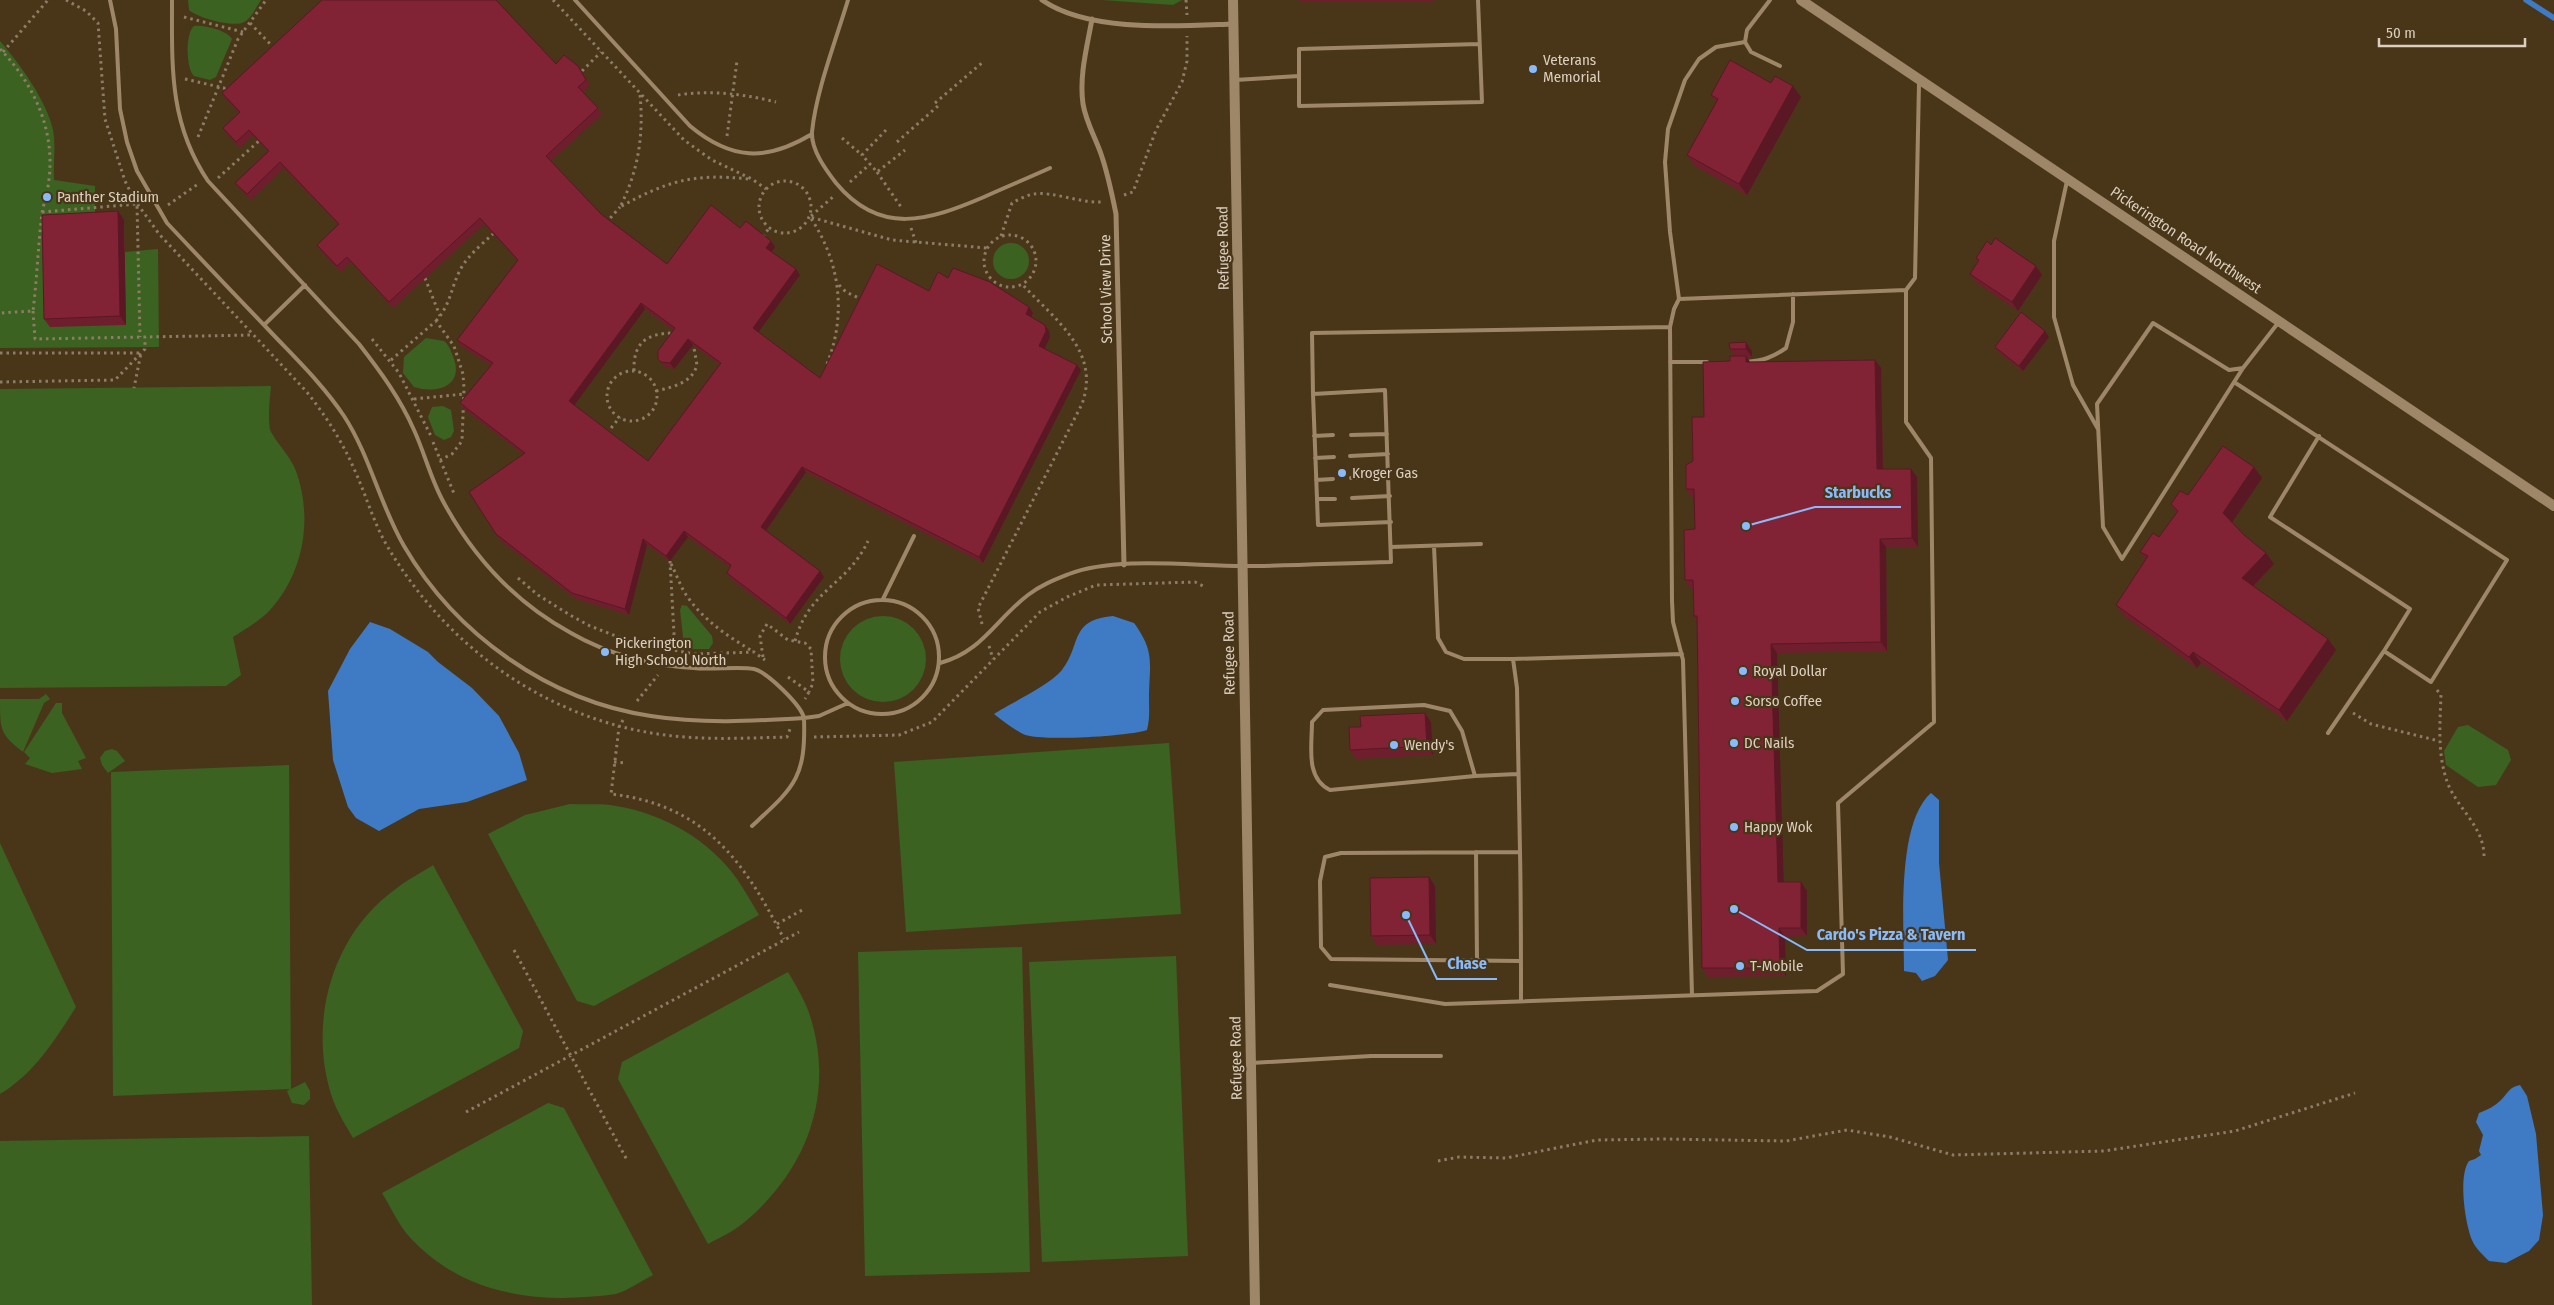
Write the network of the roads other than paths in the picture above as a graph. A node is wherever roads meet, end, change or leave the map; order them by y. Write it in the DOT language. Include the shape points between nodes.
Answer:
graph roads {
  1 [pos="110,0"];
  2 [pos="172,0"];
  3 [pos="575,0"];
  4 [pos="848,0"];
  5 [pos="1042,0"];
  6 [pos="1233,0"];
  7 [pos="1478,0"];
  8 [pos="1770,0"];
  9 [pos="1801,0"];
  10 [pos="1092,20"];
  11 [pos="1233,24"];
  12 [pos="1744,42"];
  13 [pos="1479,44"];
  14 [pos="1780,66"];
  15 [pos="1299,76"];
  16 [pos="1235,80"];
  17 [pos="1919,80"];
  18 [pos="812,134"];
  19 [pos="1050,168"];
  20 [pos="2067,179"];
  21 [pos="305,285"];
  22 [pos="1906,290"];
  23 [pos="1793,294"];
  24 [pos="1679,299"];
  25 [pos="2280,322"];
  26 [pos="264,325"];
  27 [pos="1670,327"];
  28 [pos="1670,362"];
  29 [pos="1710,362"];
  30 [pos="1740,362"];
  31 [pos="2243,368"];
  32 [pos="2234,382"];
  33 [pos="1313,394"];
  34 [pos="2099,430"];
  35 [pos="1387,434"];
  36 [pos="1333,435"];
  37 [pos="1351,435"];
  38 [pos="1314,436"];
  39 [pos="2318,436"];
  40 [pos="1388,454"];
  41 [pos="1350,456"];
  42 [pos="1334,457"];
  43 [pos="1316,458"];
  44 [pos="1389,476"];
  45 [pos="1351,478"];
  46 [pos="1333,479"];
  47 [pos="1316,480"];
  48 [pos="1390,496"];
  49 [pos="1352,498"];
  50 [pos="1317,499"];
  51 [pos="1335,499"];
  52 [pos="2554,506"];
  53 [pos="1391,522"];
  54 [pos="914,536"];
  55 [pos="1481,544"];
  56 [pos="1434,546"];
  57 [pos="1391,547"];
  58 [pos="1124,565"];
  59 [pos="1243,566"];
  60 [pos="883,599"];
  61 [pos="2384,651"];
  62 [pos="1682,654"];
  63 [pos="1513,659"];
  64 [pos="940,663"];
  65 [pos="848,702"];
  66 [pos="804,718"];
  67 [pos="2328,732"];
  68 [pos="1517,774"];
  69 [pos="1475,776"];
  70 [pos="752,826"];
  71 [pos="1476,852"];
  72 [pos="1520,852"];
  73 [pos="1477,960"];
  74 [pos="1521,961"];
  75 [pos="1330,985"];
  76 [pos="1692,995"];
  77 [pos="1522,1001"];
  78 [pos="1441,1056"];
  79 [pos="1251,1063"];
  80 [pos="1255,1305"];
  1 -- 26 [label="lane" via="116,29 120,109 137,170 167,223"];
  2 -- 21 [label="lane" via="172,74 179,122 190,151 208,181"];
  3 -- 18 [label="lane" via="690,126 710,143 735,152 758,154 779,149"];
  4 -- 18 [label="lane"];
  5 -- 10 [label="street"];
  6 -- 11 [label="main road, Refugee Road"];
  7 -- 13 [label="lane"];
  8 -- 12 [label="lane" via="1747,30"];
  9 -- 17 [label="main road, Pickerington Road Northwest"];
  10 -- 11 [label="street" via="1187,26"];
  10 -- 58 [label="street, School View Drive" via="1082,80 1083,104 1113,200 1118,236"];
  11 -- 16 [label="main road, Refugee Road"];
  12 -- 14 [label="lane" via="1751,52"];
  12 -- 24 [label="lane" via="1716,47 1699,58 1685,80 1668,129 1665,162"];
  13 -- 15 [label="lane" via="1299,48"];
  13 -- 15 [label="lane" via="1482,102 1299,106"];
  15 -- 16 [label="lane"];
  16 -- 59 [label="main road, Refugee Road"];
  17 -- 20 [label="main road, Pickerington Road Northwest"];
  17 -- 22 [label="lane" via="1915,278"];
  18 -- 19 [label="lane" via="817,154 841,189 868,210 908,221 951,211"];
  20 -- 25 [label="main road, Pickerington Road Northwest"];
  20 -- 34 [label="lane" via="2054,241 2054,317 2073,385"];
  21 -- 26 [label="lane"];
  21 -- 66 [label="lane" via="359,344 399,400 443,502 481,560 536,612 572,634 634,658 694,668 755,669 794,699"];
  22 -- 23 [label="lane"];
  22 -- 76 [label="lane" via="1906,422 1931,458 1934,722 1838,803 1843,974 1817,991"];
  23 -- 24 [label="lane"];
  23 -- 30 [label="lane" via="1794,322 1786,348 1760,362"];
  24 -- 27 [label="lane"];
  25 -- 31 [label="lane"];
  25 -- 52 [label="main road, Pickerington Road Northwest"];
  26 -- 66 [label="lane" via="310,372 345,418 361,446 388,516 405,548 463,622 505,656 553,686 580,697 651,716 720,721"];
  27 -- 28 [label="lane"];
  27 -- 33 [label="lane" via="1312,333"];
  28 -- 29 [label="lane"];
  28 -- 62 [label="lane" via="1672,622"];
  31 -- 32 [label="lane"];
  31 -- 34 [label="lane" via="2229,370 2153,323 2098,404"];
  32 -- 34 [label="lane" via="2122,559 2103,527"];
  32 -- 39 [label="lane"];
  33 -- 35 [label="lane" via="1385,390"];
  33 -- 38 [label="lane"];
  35 -- 37 [label="lane"];
  35 -- 40 [label="lane"];
  36 -- 38 [label="lane"];
  38 -- 43 [label="lane"];
  39 -- 61 [label="lane" via="2270,517 2410,609"];
  39 -- 61 [label="lane" via="2507,560 2431,682"];
  40 -- 41 [label="lane"];
  40 -- 44 [label="lane"];
  42 -- 43 [label="lane"];
  43 -- 47 [label="lane"];
  44 -- 45 [label="lane"];
  44 -- 48 [label="lane"];
  46 -- 47 [label="lane"];
  47 -- 50 [label="lane"];
  48 -- 49 [label="lane"];
  48 -- 53 [label="lane"];
  50 -- 51 [label="lane"];
  50 -- 53 [label="lane" via="1318,525"];
  53 -- 57 [label="lane"];
  54 -- 60 [label="lane"];
  55 -- 56 [label="lane"];
  56 -- 57 [label="lane"];
  56 -- 63 [label="lane" via="1438,638 1446,652 1464,659"];
  57 -- 59 [label="lane" via="1391,562"];
  58 -- 59 [label="lane"];
  58 -- 64 [label="lane" via="1089,569 1047,583 1010,610 986,638 953,660"];
  59 -- 79 [label="main road, Refugee Road"];
  60 -- 64 [label="lane" via="902,603 918,612 931,626 938,644"];
  60 -- 65 [label="lane" via="864,602 847,611 834,625 827,642 825,661 829,680 839,696"];
  61 -- 67 [label="lane"];
  62 -- 63 [label="lane"];
  62 -- 76 [label="lane"];
  63 -- 68 [label="lane" via="1517,688"];
  64 -- 65 [label="lane" via="935,681 924,697 909,709 891,714 872,714 854,708"];
  65 -- 66 [label="lane" via="819,716"];
  66 -- 70 [label="lane" via="803,760 794,783"];
  68 -- 69 [label="lane"];
  68 -- 72 [label="lane"];
  69 -- 69 [label="lane" via="1462,731 1450,711 1424,704 1322,710 1312,722 1312,773 1322,786 1330,790"];
  71 -- 72 [label="lane"];
  71 -- 73 [label="lane"];
  71 -- 73 [label="lane" via="1340,853 1325,858 1320,880 1321,947 1331,959"];
  72 -- 74 [label="lane"];
  73 -- 74 [label="lane"];
  74 -- 77 [label="lane"];
  75 -- 77 [label="lane" via="1445,1004"];
  76 -- 77 [label="lane"];
  78 -- 79 [label="lane" via="1371,1056"];
  79 -- 80 [label="main road, Refugee Road"];
}
